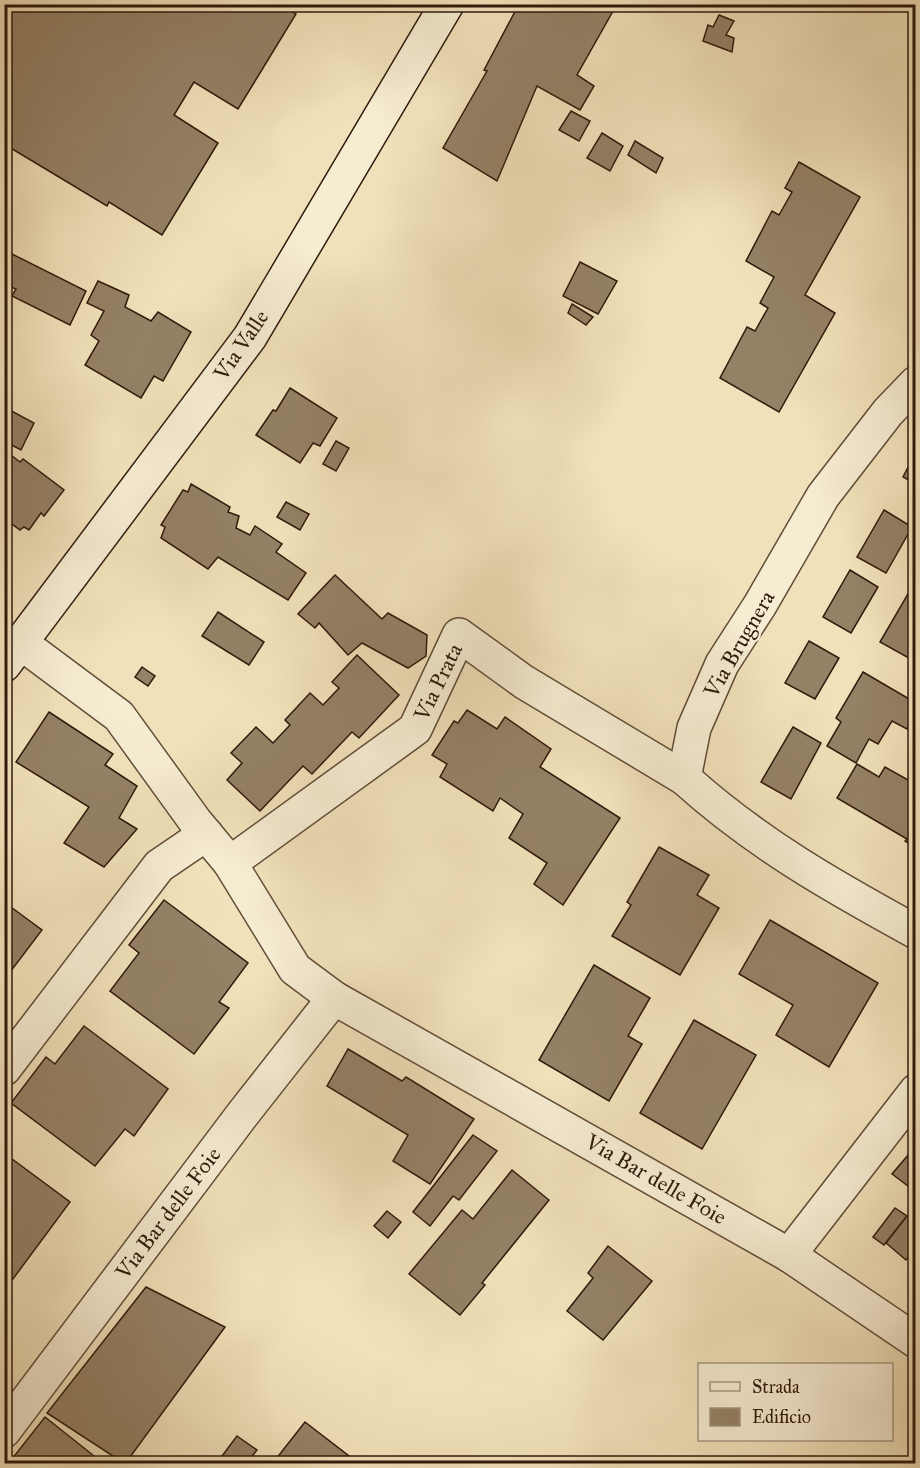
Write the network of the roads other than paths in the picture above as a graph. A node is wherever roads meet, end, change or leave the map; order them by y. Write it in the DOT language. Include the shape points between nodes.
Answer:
graph roads {
  1 [pos="447,4"];
  2 [pos="915,383"];
  3 [pos="13,654"];
  4 [pos="684,778"];
  5 [pos="206,834"];
  6 [pos="230,864"];
  7 [pos="915,932"];
  8 [pos="334,998"];
  9 [pos="4,1070"];
  10 [pos="915,1091"];
  11 [pos="789,1255"];
  12 [pos="915,1341"];
  13 [pos="4,1431"];
  1 -- 3 [label="street, Via Valle" via="250,336"];
  2 -- 4 [label="street, Via Brugnera" via="823,496 722,664 694,728"];
  3 -- 5 [label="street, Via Bar delle Foie" via="119,716"];
  4 -- 6 [label="street, Via Prata" via="524,682 459,635 416,729"];
  4 -- 7 [label="street" via="727,817 818,878"];
  5 -- 6 [label="street, Via Bar delle Foie"];
  5 -- 9 [label="street" via="159,866"];
  6 -- 8 [label="street, Via Bar delle Foie" via="295,969"];
  8 -- 11 [label="street, Via Bar delle Foie"];
  8 -- 13 [label="street, Via Bar delle Foie"];
  10 -- 11 [label="street"];
  11 -- 12 [label="street, Via Bar delle Foie"];
}
